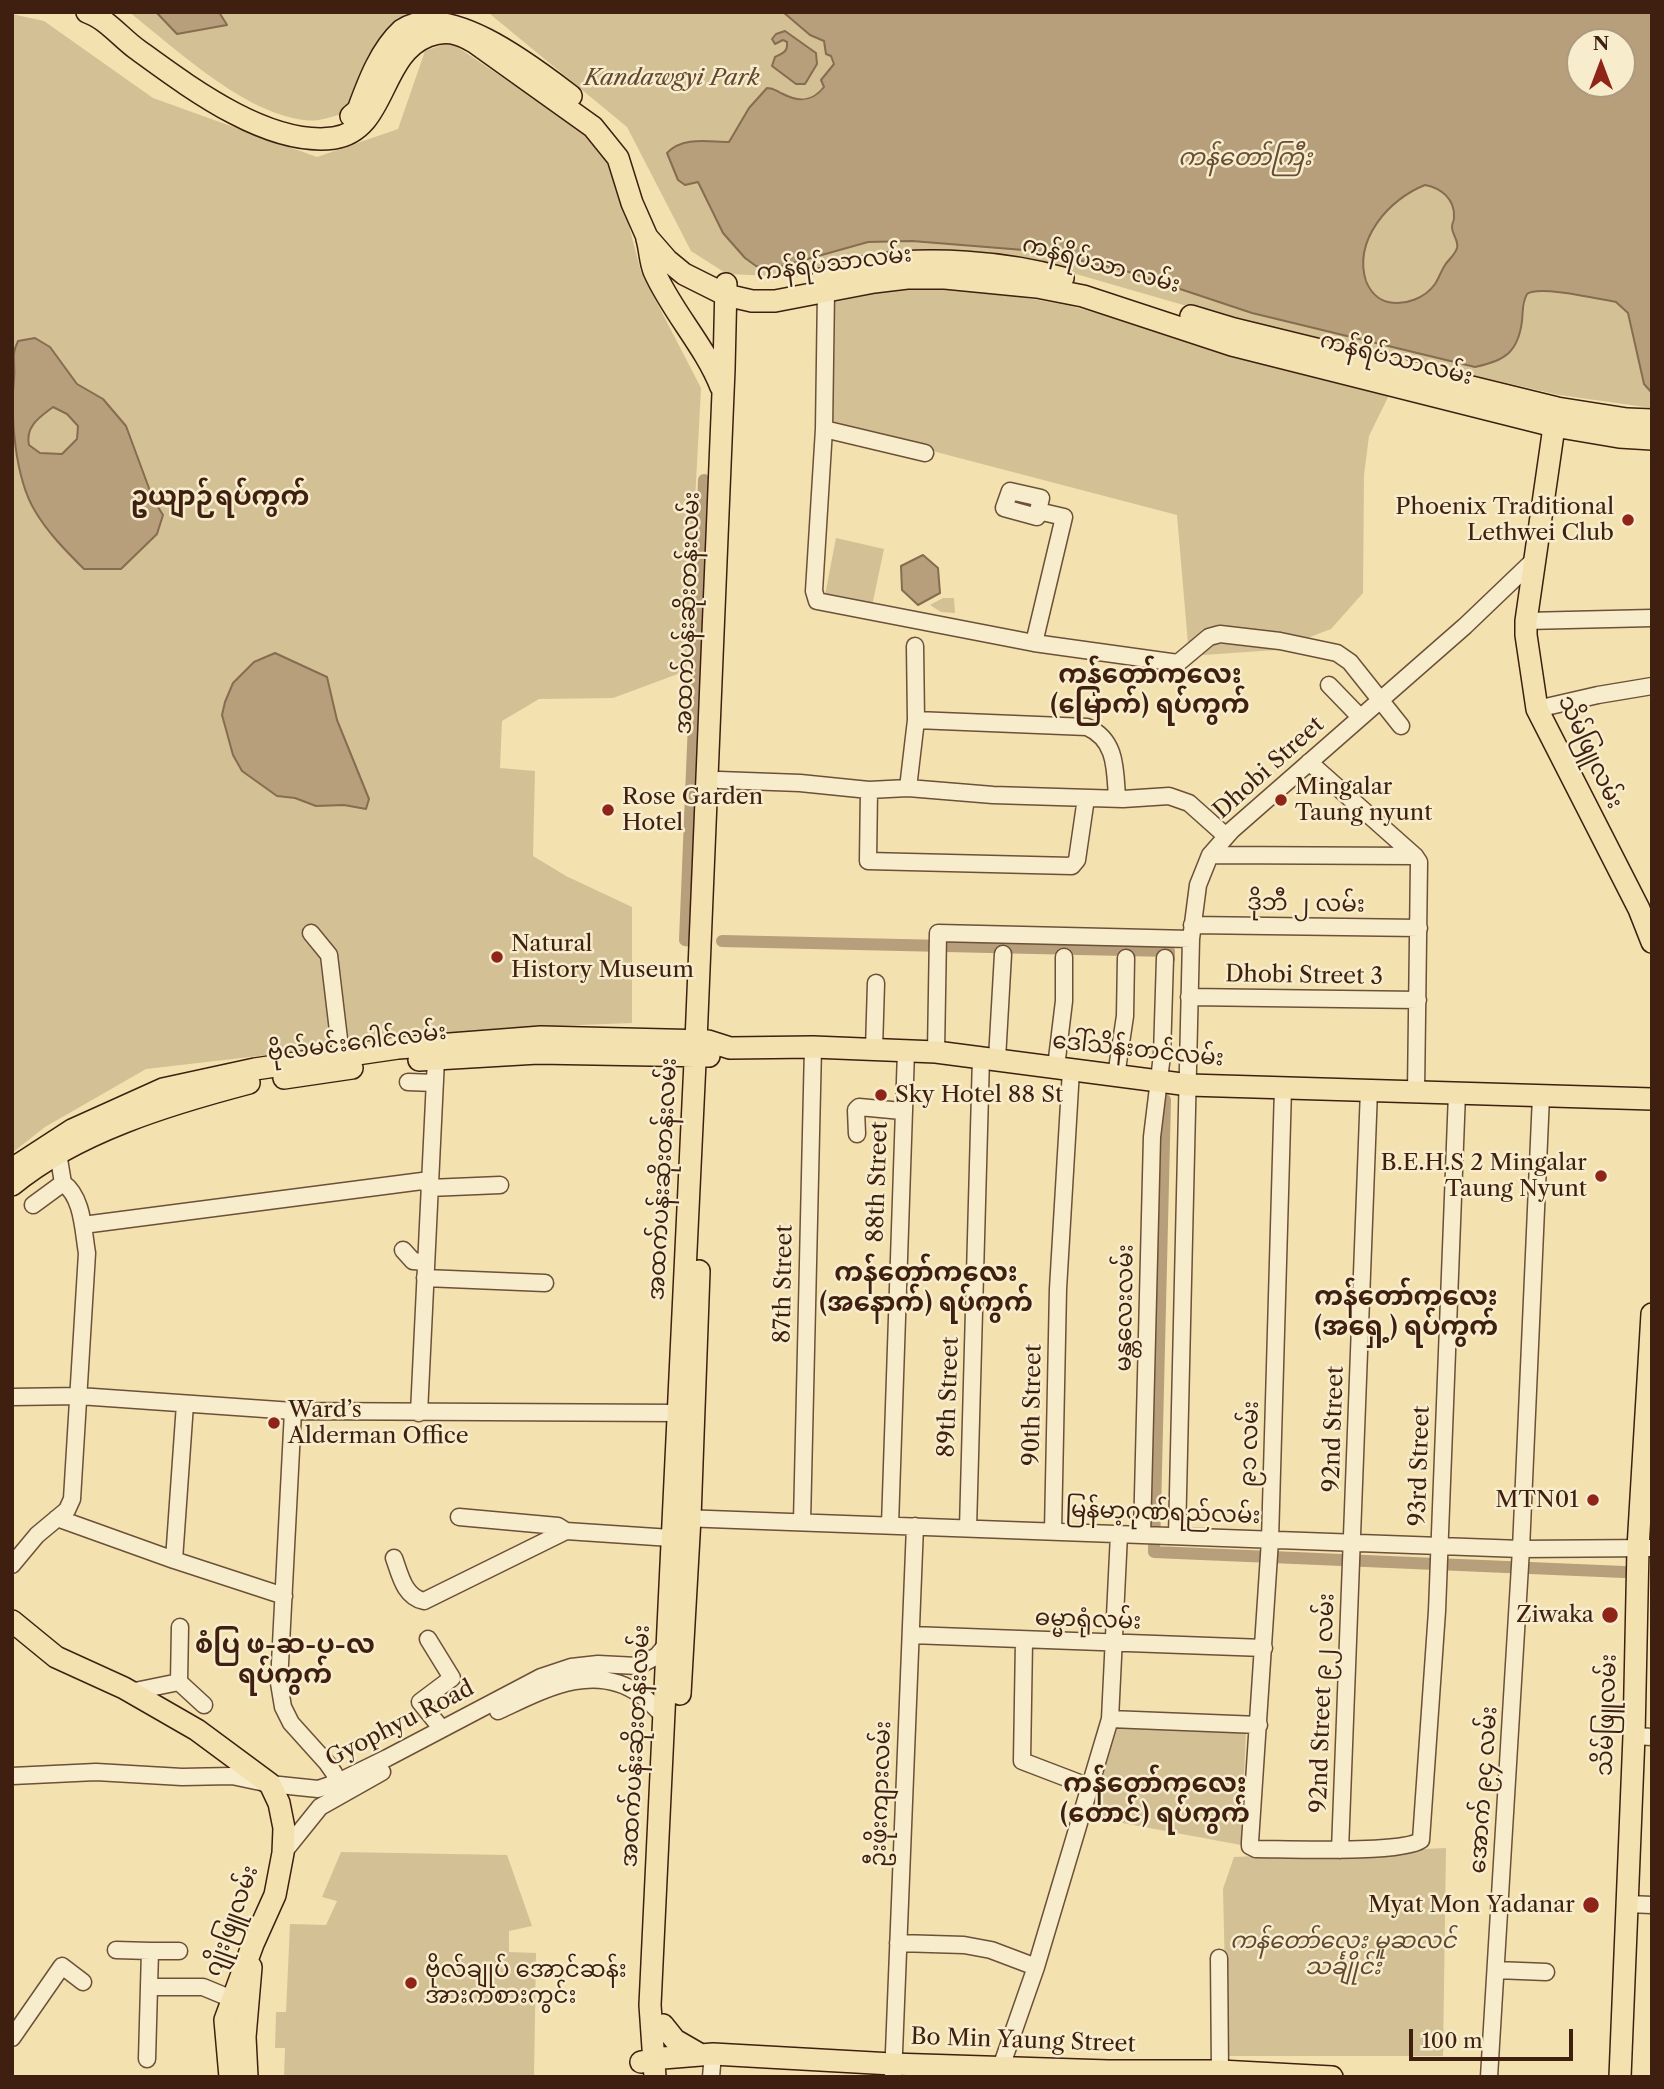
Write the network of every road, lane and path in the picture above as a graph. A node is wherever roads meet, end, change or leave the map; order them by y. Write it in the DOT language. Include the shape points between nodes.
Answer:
graph roads {
  1 [pos="87,12"];
  2 [pos="110,12"];
  3 [pos="143,47"];
  4 [pos="638,201"];
  5 [pos="647,237"];
  6 [pos="826,291"];
  7 [pos="732,292"];
  8 [pos="723,394"];
  9 [pos="1555,417"];
  10 [pos="1652,420"];
  11 [pos="824,429"];
  12 [pos="1652,439"];
  13 [pos="727,444"];
  14 [pos="925,453"];
  15 [pos="1038,511"];
  16 [pos="1534,560"];
  17 [pos="1652,618"];
  18 [pos="1526,621"];
  19 [pos="1034,643"];
  20 [pos="915,646"];
  21 [pos="1329,685"];
  22 [pos="1652,686"];
  23 [pos="1379,701"];
  24 [pos="1537,709"];
  25 [pos="1360,717"];
  26 [pos="916,720"];
  27 [pos="1401,726"];
  28 [pos="1309,762"];
  29 [pos="713,780"];
  30 [pos="908,788"];
  31 [pos="869,790"];
  32 [pos="1086,798"];
  33 [pos="1117,798"];
  34 [pos="1226,836"];
  35 [pos="1210,855"];
  36 [pos="1417,859"];
  37 [pos="1419,928"];
  38 [pos="1191,932"];
  39 [pos="312,933"];
  40 [pos="1652,942"];
  41 [pos="1003,954"];
  42 [pos="1064,957"];
  43 [pos="1126,958"];
  44 [pos="1165,958"];
  45 [pos="876,983"];
  46 [pos="1189,996"];
  47 [pos="1418,1000"];
  48 [pos="813,1048"];
  49 [pos="702,1049"];
  50 [pos="874,1049"];
  51 [pos="906,1051"];
  52 [pos="936,1052"];
  53 [pos="429,1054"];
  54 [pos="341,1056"];
  55 [pos="989,1058"];
  56 [pos="1063,1068"];
  57 [pos="1116,1076"];
  58 [pos="408,1082"];
  59 [pos="1158,1082"];
  60 [pos="435,1083"];
  61 [pos="1189,1085"];
  62 [pos="1283,1088"];
  63 [pos="1369,1090"];
  64 [pos="1416,1092"];
  65 [pos="1457,1093"];
  66 [pos="1541,1096"];
  67 [pos="1652,1099"];
  68 [pos="902,1111"];
  69 [pos="857,1134"];
  70 [pos="50,1151"];
  71 [pos="12,1170"];
  72 [pos="63,1183"];
  73 [pos="430,1184"];
  74 [pos="12,1185"];
  75 [pos="500,1185"];
  76 [pos="33,1205"];
  77 [pos="83,1225"];
  78 [pos="403,1250"];
  79 [pos="426,1270"];
  80 [pos="545,1283"];
  81 [pos="1652,1314"];
  82 [pos="689,1329"];
  83 [pos="12,1396"];
  84 [pos="79,1396"];
  85 [pos="185,1404"];
  86 [pos="293,1411"];
  87 [pos="419,1413"];
  88 [pos="678,1413"];
  89 [pos="459,1517"];
  90 [pos="57,1518"];
  91 [pos="802,1522"];
  92 [pos="678,1524"];
  93 [pos="890,1525"];
  94 [pos="915,1525"];
  95 [pos="968,1528"];
  96 [pos="566,1531"];
  97 [pos="1054,1531"];
  98 [pos="1119,1534"];
  99 [pos="1142,1535"];
  100 [pos="1178,1536"];
  101 [pos="1270,1540"];
  102 [pos="1440,1546"];
  103 [pos="1645,1548"];
  104 [pos="1521,1549"];
  105 [pos="1352,1550"];
  106 [pos="394,1558"];
  107 [pos="174,1560"];
  108 [pos="12,1565"];
  109 [pos="284,1596"];
  110 [pos="12,1621"];
  111 [pos="180,1627"];
  112 [pos="911,1635"];
  113 [pos="428,1639"];
  114 [pos="1024,1641"];
  115 [pos="667,1643"];
  116 [pos="1115,1644"];
  117 [pos="1264,1648"];
  118 [pos="179,1682"];
  119 [pos="130,1692"];
  120 [pos="204,1705"];
  121 [pos="665,1717"];
  122 [pos="1110,1718"];
  123 [pos="1259,1725"];
  124 [pos="441,1728"];
  125 [pos="1643,1736"];
  126 [pos="12,1776"];
  127 [pos="270,1784"];
  128 [pos="1090,1787"];
  129 [pos="339,1789"];
  130 [pos="1340,1850"];
  131 [pos="283,1853"];
  132 [pos="1627,1904"];
  133 [pos="1652,1905"];
  134 [pos="253,1944"];
  135 [pos="898,1944"];
  136 [pos="116,1950"];
  137 [pos="150,1951"];
  138 [pos="179,1951"];
  139 [pos="1219,1958"];
  140 [pos="1036,1967"];
  141 [pos="1496,1970"];
  142 [pos="1546,1972"];
  143 [pos="83,1982"];
  144 [pos="149,1987"];
  145 [pos="232,1999"];
  146 [pos="663,2025"];
  147 [pos="12,2038"];
  148 [pos="707,2054"];
  149 [pos="147,2059"];
  150 [pos="1001,2067"];
  151 [pos="653,2068"];
  152 [pos="892,2070"];
  153 [pos="1220,2071"];
  154 [pos="1108,2074"];
  155 [pos="1305,2076"];
  156 [pos="230,2077"];
  157 [pos="247,2077"];
  158 [pos="711,2077"];
  159 [pos="1332,2077"];
  160 [pos="1489,2077"];
  161 [pos="1620,2077"];
  1 -- 3 [label="main road"];
  2 -- 3 [label="main road, ကန်ရိပ်သာ လမ်း"];
  3 -- 4 [label="main road, ကန်ရိပ်သာ လမ်း" via="245,108 282,124 318,129 342,123 358,110 386,49 404,28 417,31 434,17 451,18 503,46 581,103 619,138 630,160"];
  4 -- 5 [label="main road, ကန်ရိပ်သာလမ်း"];
  4 -- 7 [label="main road, ကန်ရိပ်သာ လမ်း" via="678,253"];
  5 -- 7 [label="main road, ကန်ရိပ်သာလမ်း" via="684,274"];
  5 -- 8 [label="main road" via="654,270 714,369"];
  6 -- 7 [label="main road, ကန်ရိပ်သာလမ်း" via="775,301"];
  6 -- 9 [label="main road, ကန်ရိပ်သာလမ်း" via="907,278 1037,287 1083,296 1232,345"];
  6 -- 11 [label="street"];
  7 -- 8 [label="main road, အထက်ပန်းဆိုးတန်းလမ်း"];
  7 -- 9 [label="main road, ကန်ရိပ်သာ လမ်း" via="776,290 901,262 1020,269 1132,296 1234,329"];
  7 -- 13 [label="main road, အထက်ပန်းဆိုးတန်းလမ်း"];
  8 -- 13 [label="main road, အထက်ပန်းဆိုးတန်းလမ်း"];
  9 -- 10 [label="main road, ကန်ရိပ်သာ လမ်း"];
  9 -- 12 [label="main road, ကန်ရိပ်သာလမ်း" via="1619,437"];
  9 -- 16 [label="main road, သိမ်ဖြူလမ်း"];
  11 -- 14 [label="street"];
  11 -- 19 [label="street" via="817,601"];
  13 -- 29 [label="main road, အထက်ပန်းဆိုးတန်းလမ်း"];
  15 -- 19 [label="street" via="1064,517"];
  16 -- 18 [label="main road, သိမ်ဖြူလမ်း"];
  16 -- 23 [label="street, Dhobi Street"];
  17 -- 18 [label="street"];
  18 -- 24 [label="main road, သိမ်ဖြူလမ်း"];
  19 -- 23 [label="street" via="1178,663 1209,637 1220,634 1280,641 1338,653"];
  20 -- 26 [label="street"];
  21 -- 25 [label="street"];
  22 -- 24 [label="street"];
  23 -- 25 [label="street, Dhobi Street"];
  23 -- 27 [label="street"];
  24 -- 40 [label="main road, သိမ်ဖြူလမ်း"];
  25 -- 28 [label="street, Dhobi Street"];
  26 -- 30 [label="street"];
  26 -- 33 [label="street" via="1087,727 1105,738 1111,749"];
  28 -- 34 [label="street, Dhobi Street"];
  28 -- 36 [label="street"];
  29 -- 31 [label="street"];
  29 -- 49 [label="main road, အထက်ပန်းဆိုးတန်းလမ်း"];
  30 -- 31 [label="street"];
  30 -- 32 [label="street"];
  31 -- 32 [label="street" via="868,861 878,862 1072,866 1077,860"];
  32 -- 33 [label="street"];
  33 -- 34 [label="street" via="1169,796 1189,803"];
  34 -- 35 [label="street, Dhobi Street"];
  35 -- 36 [label="street"];
  35 -- 38 [label="street, Dhobi Street" via="1198,885"];
  36 -- 37 [label="street"];
  37 -- 38 [label="street, ဒိုဘီ ၂ လမ်း"];
  37 -- 47 [label="street"];
  38 -- 46 [label="street, Dhobi Street"];
  38 -- 52 [label="street, ဒိုဘီ ၂ လမ်း" via="938,933"];
  39 -- 54 [label="street" via="329,955"];
  41 -- 55 [label="street, 89th Street"];
  42 -- 56 [label="street, 90th Street"];
  43 -- 57 [label="street" via="1125,1016"];
  44 -- 59 [label="street, မန္တလေးလမ်း"];
  45 -- 50 [label="street"];
  46 -- 47 [label="street, Dhobi Street 3"];
  46 -- 61 [label="street, Dhobi Street"];
  47 -- 64 [label="street"];
  48 -- 49 [label="main road, ဒေါ်သိန်းတင်လမ်း"];
  48 -- 50 [label="main road, ဒေါ်သိန်းတင်လမ်း"];
  48 -- 91 [label="street, 87th Street"];
  49 -- 53 [label="main road, ဗိုလ်မင်းဂေါင်လမ်း"];
  49 -- 53 [label="main road" via="632,1039 541,1037"];
  49 -- 82 [label="main road, အထက်ပန်းဆိုးတန်းလမ်း"];
  50 -- 51 [label="main road, ဒေါ်သိန်းတင်လမ်း"];
  51 -- 52 [label="main road, ဒေါ်သိန်းတင်လမ်း"];
  51 -- 68 [label="street, 88th Street"];
  52 -- 55 [label="main road, ဒေါ်သိန်းတင်လမ်း"];
  53 -- 54 [label="main road"];
  53 -- 60 [label="street"];
  53 -- 70 [label="main road, ဗိုလ်မင်းဂေါင်လမ်း" via="248,1083"];
  54 -- 70 [label="main road" via="163,1089 72,1130"];
  55 -- 56 [label="main road, ဒေါ်သိန်းတင်လမ်း"];
  55 -- 95 [label="street, 89th Street"];
  56 -- 57 [label="main road, ဒေါ်သိန်းတင်လမ်း"];
  56 -- 97 [label="street, 90th Street"];
  57 -- 59 [label="main road, ဒေါ်သိန်းတင်လမ်း"];
  58 -- 60 [label="street"];
  59 -- 61 [label="main road, ဒေါ်သိန်းတင်လမ်း"];
  59 -- 99 [label="street, မန္တလေးလမ်း" via="1152,1138"];
  60 -- 73 [label="street"];
  61 -- 62 [label="main road, ဒေါ်သိန်းတင်လမ်း"];
  61 -- 100 [label="street"];
  62 -- 63 [label="main road, ဒေါ်သိန်းတင်လမ်း"];
  62 -- 101 [label="street, ၉၁ လမ်း"];
  63 -- 64 [label="main road, ဒေါ်သိန်းတင်လမ်း"];
  63 -- 105 [label="street, 92nd Street"];
  64 -- 65 [label="main road, ဒေါ်သိန်းတင်လမ်း"];
  65 -- 66 [label="main road, ဒေါ်သိန်းတင်လမ်း"];
  65 -- 102 [label="street, 93rd Street"];
  66 -- 67 [label="main road, ဒေါ်သိန်းတင်လမ်း"];
  66 -- 104 [label="street, အောက် ၉၄ လမ်း"];
  68 -- 69 [label="street" via="859,1107"];
  68 -- 93 [label="street, 88th Street"];
  70 -- 71 [label="main road"];
  70 -- 72 [label="street"];
  70 -- 74 [label="main road, ဗိုလ်မင်းဂေါင်လမ်း"];
  72 -- 76 [label="street"];
  72 -- 77 [label="street" via="72,1189"];
  73 -- 75 [label="street"];
  73 -- 77 [label="street"];
  73 -- 79 [label="street"];
  77 -- 84 [label="street" via="86,1253"];
  78 -- 79 [label="street"];
  79 -- 80 [label="street"];
  79 -- 87 [label="street"];
  81 -- 103 [label="main road, သိမ်ဖြူလမ်း"];
  82 -- 88 [label="main road, အထက်ပန်းဆိုးတန်းလမ်း"];
  82 -- 92 [label="main road, အထက်ပန်းဆိုးတန်းလမ်း"];
  83 -- 84 [label="street"];
  84 -- 85 [label="street"];
  84 -- 90 [label="street" via="72,1499"];
  85 -- 86 [label="street"];
  85 -- 107 [label="street"];
  86 -- 87 [label="street"];
  86 -- 109 [label="street"];
  87 -- 88 [label="street"];
  88 -- 92 [label="main road, အထက်ပန်းဆိုးတန်းလမ်း"];
  89 -- 96 [label="street, မြန်မာ့ဂုဏ်ရည်လမ်း" via="558,1526"];
  90 -- 107 [label="street"];
  90 -- 108 [label="street"];
  91 -- 92 [label="street, မြန်မာ့ဂုဏ်ရည်လမ်း"];
  91 -- 93 [label="street, မြန်မာ့ဂုဏ်ရည်လမ်း"];
  92 -- 96 [label="street, မြန်မာ့ဂုဏ်ရည်လမ်း"];
  92 -- 115 [label="main road, အထက်ပန်းဆိုးတန်းလမ်း"];
  92 -- 146 [label="main road, အထက်ပန်းဆိုးတန်းလမ်း"];
  93 -- 94 [label="street, မြန်မာ့ဂုဏ်ရည်လမ်း"];
  94 -- 95 [label="street, မြန်မာ့ဂုဏ်ရည်လမ်း"];
  94 -- 112 [label="street, ဦးဖိုးကျားလမ်း"];
  95 -- 97 [label="street, မြန်မာ့ဂုဏ်ရည်လမ်း"];
  96 -- 106 [label="street" via="424,1601 405,1588"];
  97 -- 98 [label="street, မြန်မာ့ဂုဏ်ရည်လမ်း"];
  98 -- 99 [label="street, မြန်မာ့ဂုဏ်ရည်လမ်း"];
  98 -- 116 [label="street"];
  99 -- 100 [label="street, မြန်မာ့ဂုဏ်ရည်လမ်း"];
  100 -- 101 [label="street, မြန်မာ့ဂုဏ်ရည်လမ်း"];
  101 -- 105 [label="street, မြန်မာ့ဂုဏ်ရည်လမ်း"];
  101 -- 117 [label="street, ၉၁ လမ်း"];
  102 -- 104 [label="street, မြန်မာ့ဂုဏ်ရည်လမ်း"];
  102 -- 105 [label="street, မြန်မာ့ဂုဏ်ရည်လမ်း"];
  102 -- 130 [label="street, 93rd Street" via="1421,1840"];
  103 -- 104 [label="street, မြန်မာ့ဂုဏ်ရည်လမ်း"];
  103 -- 125 [label="main road, သိမ်ဖြူလမ်း"];
  104 -- 141 [label="street, အောက် ၉၄ လမ်း"];
  105 -- 130 [label="street, 92nd Street ၉၂ လမ်း"];
  107 -- 109 [label="street"];
  109 -- 129 [label="street" via="279,1682 283,1707 290,1723 334,1773"];
  110 -- 119 [label="main road" via="56,1657"];
  111 -- 118 [label="street"];
  112 -- 114 [label="street, ဓမ္မာရုံလမ်း"];
  112 -- 135 [label="street, ဦးဖိုးကျားလမ်း"];
  113 -- 124 [label="street" via="452,1678 420,1702"];
  114 -- 116 [label="street, ဓမ္မာရုံလမ်း"];
  114 -- 128 [label="street" via="1022,1761"];
  115 -- 121 [label="main road, အထက်ပန်းဆိုးတန်းလမ်း"];
  115 -- 124 [label="street, Gyophyu Road" via="657,1656 638,1666 570,1667 541,1677"];
  116 -- 117 [label="street, ဓမ္မာရုံလမ်း"];
  116 -- 122 [label="street"];
  117 -- 123 [label="street, ၉၁ လမ်း"];
  118 -- 119 [label="street"];
  118 -- 120 [label="street"];
  119 -- 127 [label="main road" via="197,1730"];
  121 -- 129 [label="street, Gyophyu Road" via="627,1687 600,1680 572,1680 549,1686"];
  121 -- 151 [label="main road, အထက်ပန်းဆိုးတန်းလမ်း" via="650,2005"];
  122 -- 123 [label="street"];
  122 -- 128 [label="street"];
  123 -- 130 [label="street, ၉၁ လမ်း" via="1251,1846 1256,1850"];
  124 -- 129 [label="street, Gyophyu Road"];
  125 -- 132 [label="main road, သိမ်ဖြူလမ်း"];
  126 -- 127 [label="street, Gyophyu Road" via="96,1772 232,1776"];
  127 -- 129 [label="street, Gyophyu Road"];
  127 -- 131 [label="main road, ဂျိုးဖြူလမ်း" via="284,1828"];
  128 -- 140 [label="street"];
  129 -- 131 [label="street, Gyophyu Road"];
  131 -- 134 [label="main road, ဂျိုးဖြူလမ်း" via="275,1895"];
  132 -- 133 [label="street"];
  132 -- 161 [label="main road, သိမ်ဖြူလမ်း"];
  134 -- 145 [label="main road, ဂျိုးဖြူလမ်း"];
  134 -- 157 [label="main road" via="245,2037"];
  135 -- 140 [label="street" via="964,1945"];
  135 -- 152 [label="street, ဦးဖိုးကျားလမ်း"];
  136 -- 137 [label="street"];
  137 -- 138 [label="street"];
  137 -- 144 [label="street"];
  139 -- 153 [label="street"];
  140 -- 150 [label="street"];
  141 -- 142 [label="street"];
  141 -- 160 [label="street, အောက် ၉၄ လမ်း"];
  143 -- 147 [label="street" via="62,1966"];
  144 -- 145 [label="street" via="203,1987"];
  144 -- 149 [label="street"];
  145 -- 156 [label="main road, ဂျိုးဖြူလမ်း" via="225,2021"];
  146 -- 148 [label="main road" via="675,2040"];
  146 -- 151 [label="main road, အထက်ပန်းဆိုးတန်းလမ်း"];
  148 -- 151 [label="main road, Bo Min Yaung Street"];
  148 -- 152 [label="main road, Bo Min Yaung Street"];
  148 -- 158 [label="street"];
  150 -- 152 [label="main road, Bo Min Yaung Street"];
  150 -- 154 [label="main road, Bo Min Yaung Street"];
  153 -- 154 [label="main road, Bo Min Yaung Street"];
  153 -- 155 [label="main road, Bo Min Yaung Street"];
  155 -- 159 [label="main road, Bo Min Yaung Street"];
}
